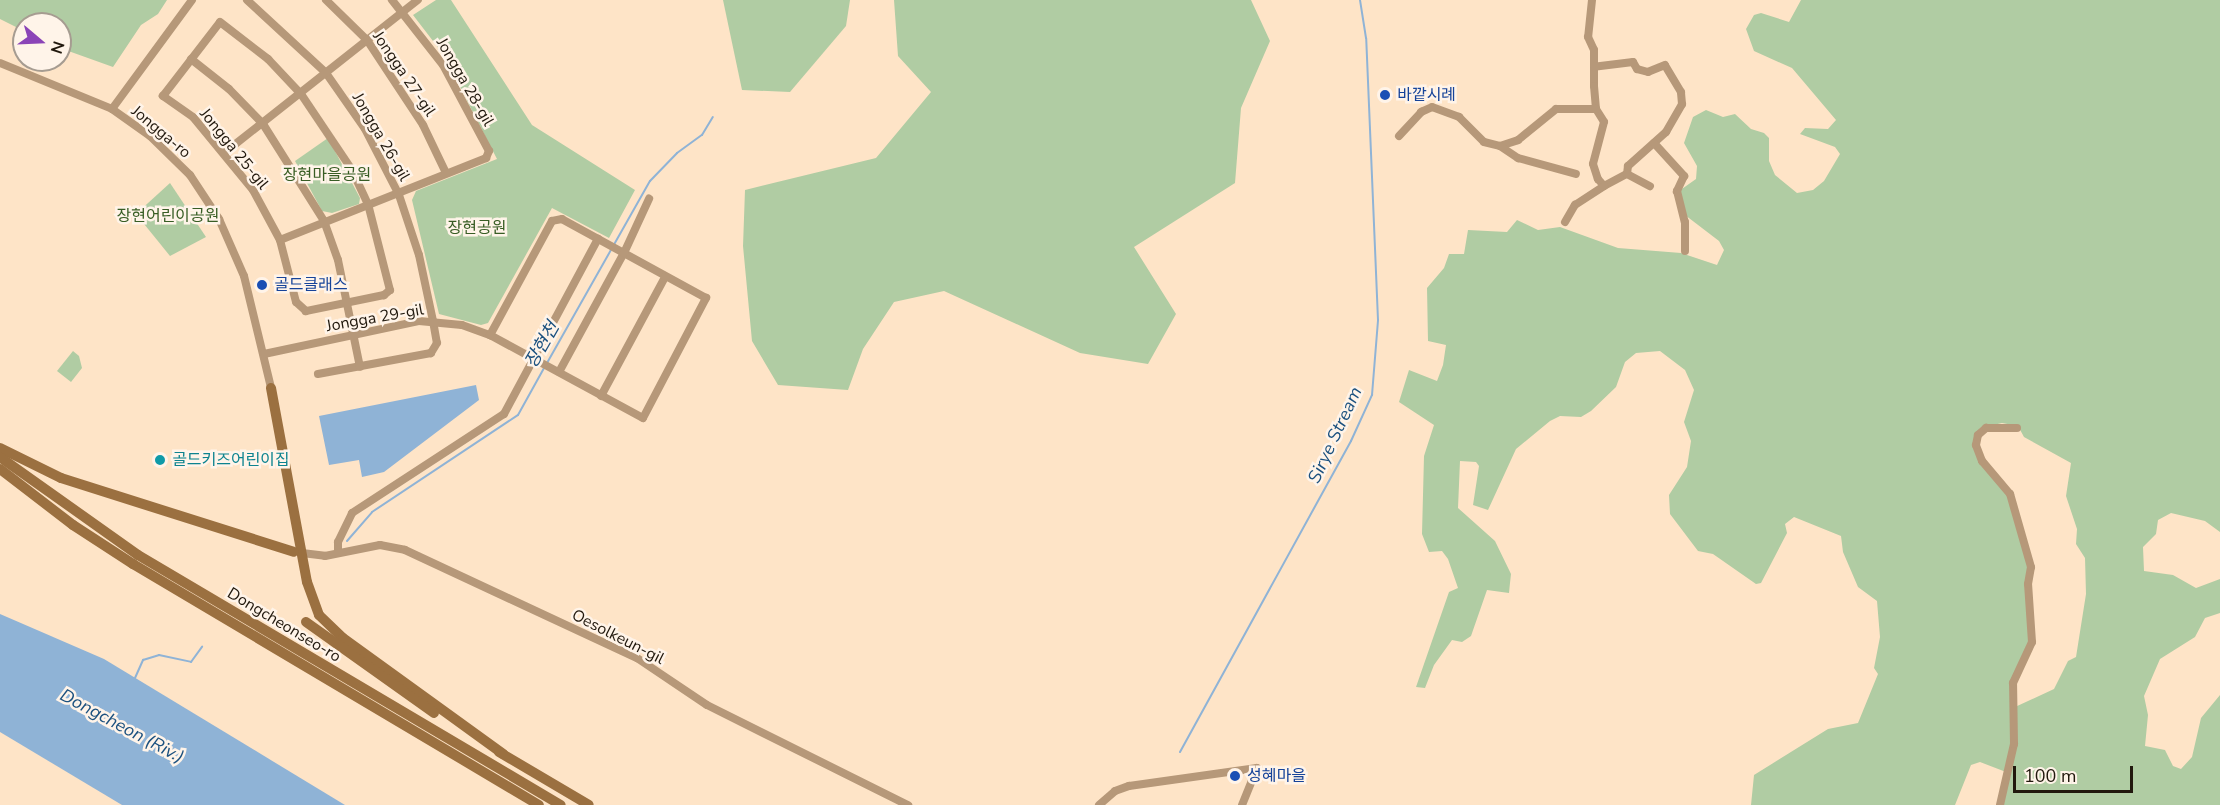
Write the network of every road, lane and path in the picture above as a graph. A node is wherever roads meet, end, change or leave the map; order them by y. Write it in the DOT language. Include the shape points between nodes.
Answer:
graph roads {
  1 [pos="192,0"];
  2 [pos="248,0"];
  3 [pos="326,0"];
  4 [pos="392,0"];
  5 [pos="418,0"];
  6 [pos="1593,0"];
  7 [pos="404,11"];
  8 [pos="366,40"];
  9 [pos="191,59"];
  10 [pos="0,63"];
  11 [pos="1594,67"];
  12 [pos="326,73"];
  13 [pos="301,94"];
  14 [pos="112,109"];
  15 [pos="1596,109"];
  16 [pos="263,124"];
  17 [pos="1399,136"];
  18 [pos="1654,143"];
  19 [pos="1500,147"];
  20 [pos="224,153"];
  21 [pos="446,173"];
  22 [pos="1576,174"];
  23 [pos="1627,174"];
  24 [pos="1604,186"];
  25 [pos="1650,186"];
  26 [pos="399,195"];
  27 [pos="649,199"];
  28 [pos="368,204"];
  29 [pos="324,221"];
  30 [pos="1565,222"];
  31 [pos="280,240"];
  32 [pos="600,240"];
  33 [pos="622,251"];
  34 [pos="1685,251"];
  35 [pos="664,277"];
  36 [pos="346,302"];
  37 [pos="433,321"];
  38 [pos="353,335"];
  39 [pos="490,335"];
  40 [pos="264,354"];
  41 [pos="534,360"];
  42 [pos="360,366"];
  43 [pos="556,371"];
  44 [pos="318,374"];
  45 [pos="271,388"];
  46 [pos="602,396"];
  47 [pos="2017,428"];
  48 [pos="0,448"];
  49 [pos="0,457"];
  50 [pos="0,469"];
  51 [pos="298,552"];
  52 [pos="338,552"];
  53 [pos="306,622"];
  54 [pos="503,754"];
  55 [pos="539,805"];
  56 [pos="561,805"];
  57 [pos="589,805"];
  58 [pos="908,805"];
  59 [pos="1099,805"];
  60 [pos="1242,805"];
  61 [pos="2000,805"];
  1 -- 14 [label="street"];
  2 -- 12 [label="street, Jongga 26-gil"];
  3 -- 8 [label="street, Jongga 27-gil"];
  4 -- 7 [label="street, Jongga 28-gil"];
  5 -- 7 [label="street"];
  6 -- 11 [label="street" via="1588,37 1594,50"];
  7 -- 8 [label="street"];
  7 -- 21 [label="street, Jongga 28-gil" via="443,65 489,151 486,158"];
  8 -- 12 [label="street"];
  8 -- 21 [label="street, Jongga 27-gil" via="423,125"];
  9 -- 13 [label="street" via="220,22 268,59"];
  9 -- 16 [label="street, Jongga 25-gil" via="229,89"];
  9 -- 20 [label="street, Jongga 25-gil" via="163,96 193,117"];
  10 -- 14 [label="street, Jongga-ro"];
  11 -- 15 [label="street"];
  11 -- 18 [label="street" via="1633,62 1637,69 1648,72 1665,65 1681,92 1682,104 1666,132"];
  12 -- 13 [label="street"];
  12 -- 26 [label="street, Jongga 26-gil" via="365,129"];
  13 -- 16 [label="street"];
  13 -- 28 [label="street" via="352,170"];
  14 -- 40 [label="street, Jongga-ro" via="170,154 209,202 244,276"];
  15 -- 19 [label="street" via="1556,109 1518,140"];
  15 -- 24 [label="street" via="1604,122 1593,164"];
  16 -- 20 [label="street"];
  16 -- 29 [label="street, Jongga 25-gil"];
  17 -- 19 [label="street" via="1421,112 1432,107 1459,117 1484,142"];
  18 -- 23 [label="street" via="1628,166"];
  18 -- 34 [label="street" via="1684,176 1677,191 1685,222"];
  19 -- 22 [label="street" via="1518,158"];
  20 -- 31 [label="street, Jongga 25-gil" via="253,190"];
  21 -- 26 [label="street"];
  23 -- 24 [label="street"];
  23 -- 25 [label="street"];
  24 -- 30 [label="street" via="1575,205"];
  26 -- 28 [label="street"];
  26 -- 37 [label="street, Jongga 26-gil" via="419,255"];
  27 -- 33 [label="street"];
  28 -- 29 [label="street"];
  28 -- 36 [label="street" via="390,290"];
  29 -- 31 [label="street"];
  29 -- 36 [label="street, Jongga 25-gil"];
  31 -- 36 [label="street, Jongga 25-gil" via="296,302 306,311"];
  32 -- 33 [label="street, Jongga 29-gil"];
  32 -- 39 [label="street, Jongga 29-gil" via="562,219 552,221"];
  32 -- 41 [label="street"];
  33 -- 35 [label="street, Jongga 29-gil"];
  33 -- 43 [label="street"];
  35 -- 46 [label="street"];
  35 -- 46 [label="street, Jongga 29-gil" via="706,298 643,418"];
  36 -- 38 [label="street, Jongga 25-gil"];
  37 -- 38 [label="street, Jongga 29-gil"];
  37 -- 39 [label="street, Jongga 29-gil"];
  37 -- 42 [label="street, Jongga 26-gil" via="437,344 431,353"];
  38 -- 40 [label="street, Jongga 29-gil"];
  38 -- 42 [label="street, Jongga 25-gil"];
  39 -- 41 [label="street, Jongga 29-gil"];
  40 -- 45 [label="street, Jongga-ro"];
  41 -- 43 [label="street, Jongga 29-gil"];
  41 -- 52 [label="street" via="504,414 352,513 338,542"];
  42 -- 44 [label="street, Jongga 26-gil"];
  43 -- 46 [label="street, Jongga 29-gil"];
  45 -- 54 [label="main road" via="314,605 335,632"];
  47 -- 61 [label="street" via="1986,428 1978,435 1976,445 1982,461 2010,494 2031,567 2028,584 2032,642 2013,683 2014,744"];
  48 -- 51 [label="main road" via="61,478"];
  49 -- 56 [label="main road, Dongcheonseo-ro" via="138,555"];
  50 -- 55 [label="main road, Dongcheonseo-ro" via="72,525 133,564"];
  51 -- 52 [label="street, Oesolkeun-gil" via="325,556"];
  52 -- 58 [label="street, Oesolkeun-gil" via="380,545 405,550 637,658 707,705"];
  53 -- 54 [label="main road" via="434,713"];
  54 -- 57 [label="main road"];
  59 -- 60 [label="street" via="1114,791 1135,785 1257,768"];
}
